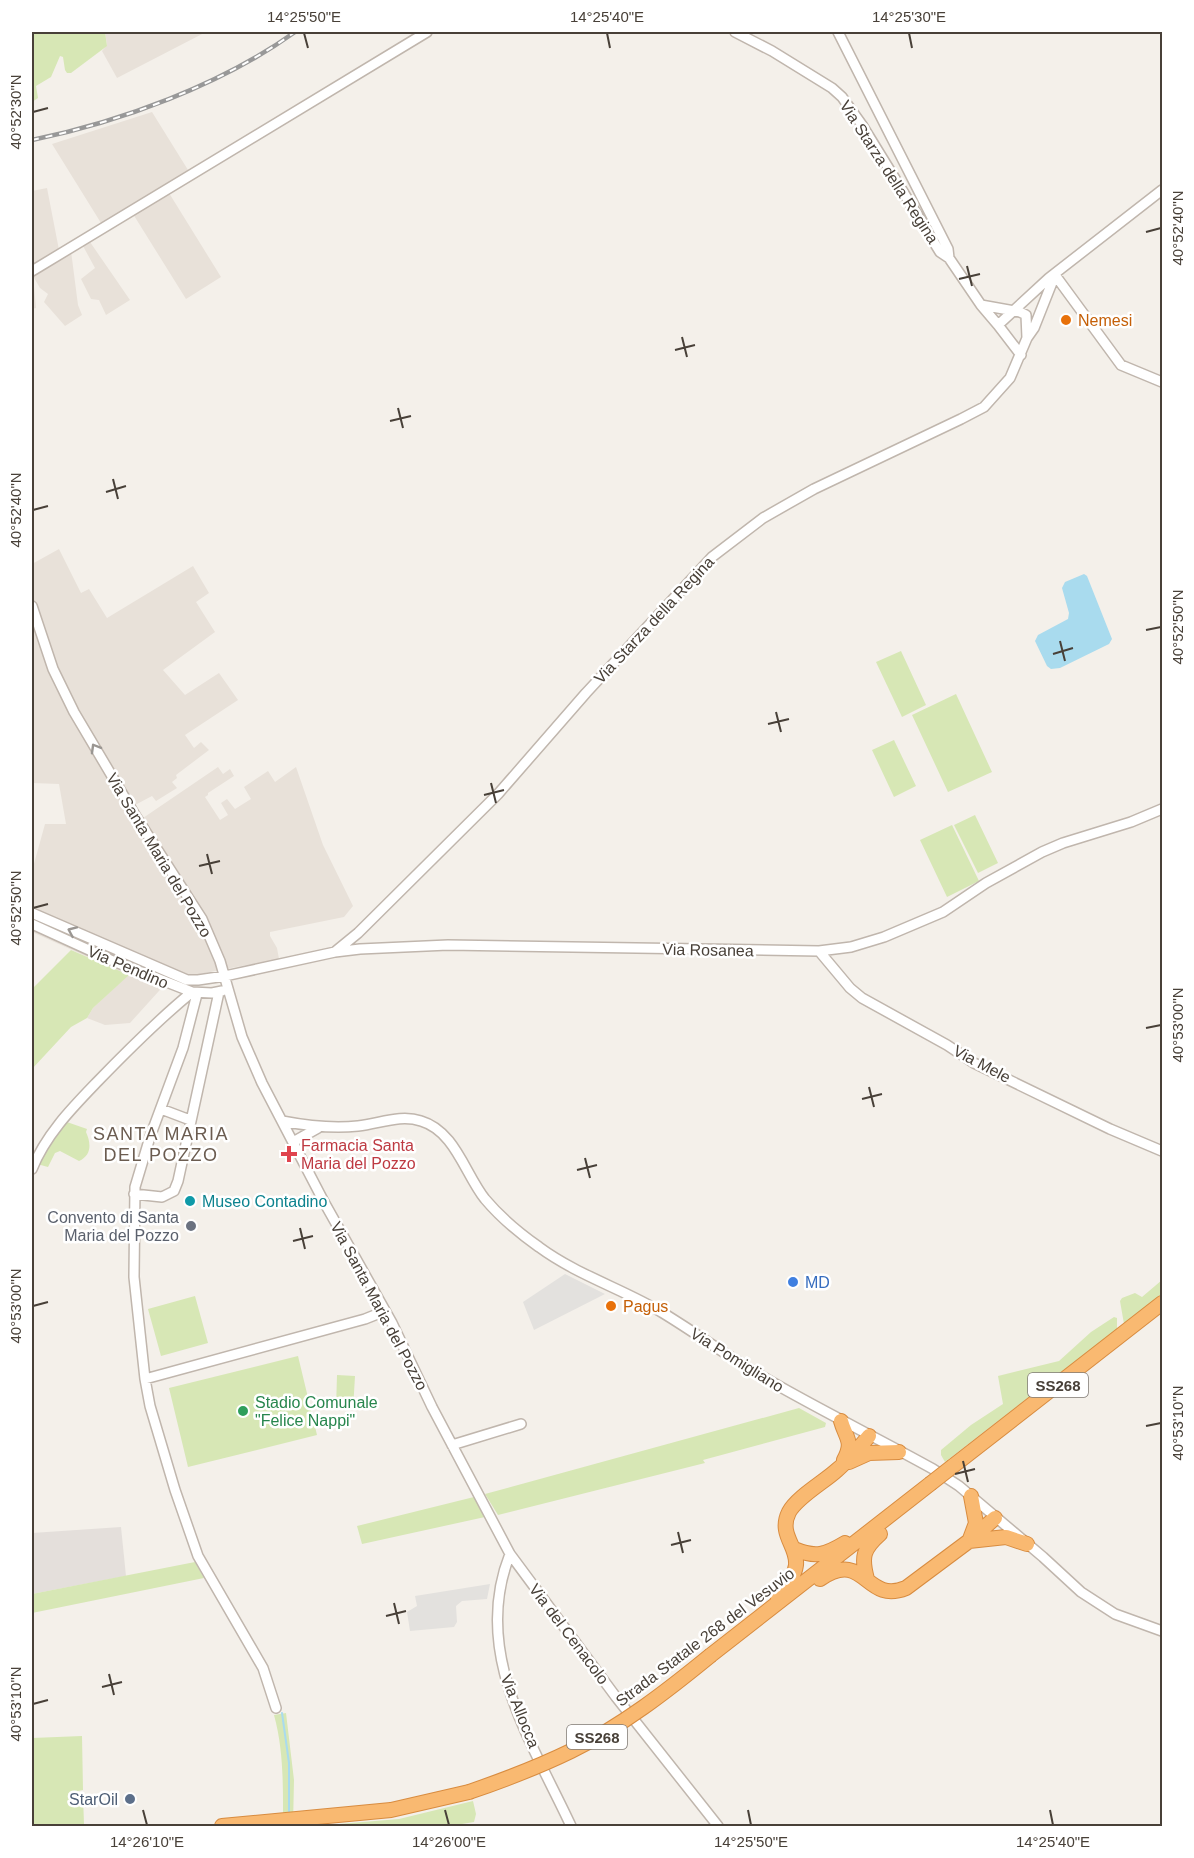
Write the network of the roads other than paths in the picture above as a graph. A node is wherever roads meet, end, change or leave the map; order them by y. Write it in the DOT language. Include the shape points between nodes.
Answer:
graph roads {
  1 [pos="427,32"];
  2 [pos="735,32"];
  3 [pos="838,32"];
  4 [pos="1162,190"];
  5 [pos="949,258"];
  6 [pos="32,271"];
  7 [pos="1055,275"];
  8 [pos="981,305"];
  9 [pos="1011,311"];
  10 [pos="998,325"];
  11 [pos="1027,338"];
  12 [pos="1021,355"];
  13 [pos="1162,382"];
  14 [pos="32,606"];
  15 [pos="1162,809"];
  16 [pos="32,913"];
  17 [pos="32,924"];
  18 [pos="819,951"];
  19 [pos="335,952"];
  20 [pos="225,976"];
  21 [pos="224,990"];
  22 [pos="194,993"];
  23 [pos="161,1109"];
  24 [pos="190,1120"];
  25 [pos="282,1121"];
  26 [pos="318,1128"];
  27 [pos="293,1143"];
  28 [pos="1162,1151"];
  29 [pos="32,1168"];
  30 [pos="134,1194"];
  31 [pos="1162,1303"];
  32 [pos="385,1311"];
  33 [pos="145,1379"];
  34 [pos="841,1421"];
  35 [pos="521,1424"];
  36 [pos="869,1436"];
  37 [pos="452,1445"];
  38 [pos="899,1452"];
  39 [pos="840,1468"];
  40 [pos="970,1496"];
  41 [pos="914,1497"];
  42 [pos="995,1518"];
  43 [pos="883,1521"];
  44 [pos="969,1541"];
  45 [pos="1027,1544"];
  46 [pos="794,1549"];
  47 [pos="510,1554"];
  48 [pos="867,1579"];
  49 [pos="770,1609"];
  50 [pos="747,1627"];
  51 [pos="1162,1631"];
  52 [pos="276,1708"];
  53 [pos="222,1827"];
  54 [pos="571,1827"];
  55 [pos="718,1827"];
  1 -- 6 [label="street"];
  2 -- 5 [label="street, Via Starza della Regina" via="832,88 842,98 940,252"];
  3 -- 5 [label="street, Via Starza della Regina" via="948,249"];
  4 -- 7 [label="street, Via Starza della Regina"];
  5 -- 8 [label="street, Via Starza della Regina"];
  7 -- 9 [label="street, Via Starza della Regina"];
  7 -- 11 [label="street, Via Starza della Regina"];
  7 -- 13 [label="street" via="1121,365"];
  8 -- 9 [label="street"];
  8 -- 10 [label="street, Via Starza della Regina"];
  9 -- 10 [label="street, Via Starza della Regina"];
  9 -- 11 [label="street" via="1026,315"];
  10 -- 12 [label="street, Via Starza della Regina"];
  11 -- 12 [label="street, Via Starza della Regina"];
  12 -- 19 [label="street, Via Starza della Regina" via="1010,378 984,407 814,489 763,519 712,557 498,794"];
  20 -- 14 [label="street, Via Santa Maria del Pozzo, one-way" via="202,919 74,712 53,669"];
  15 -- 18 [label="street, Via Rosanea" via="1042,852 943,912 884,937"];
  20 -- 16 [label="street, Via Pendino, one-way" via="187,980"];
  17 -- 22 [label="street, Via Pendino"];
  18 -- 19 [label="street, Via Rosanea" via="448,945"];
  18 -- 28 [label="street, Via Mele" via="862,998 974,1062"];
  19 -- 20 [label="street, Via Rosanea"];
  20 -- 21 [label="street, Via Santa Maria del Pozzo"];
  21 -- 22 [label="street, Via Pendino"];
  21 -- 24 [label="street"];
  21 -- 25 [label="street, Via Santa Maria del Pozzo"];
  22 -- 23 [label="street" via="183,1048"];
  22 -- 29 [label="street" via="156,1022 67,1114"];
  23 -- 24 [label="street"];
  23 -- 30 [label="street"];
  24 -- 30 [label="street" via="174,1191 162,1197"];
  25 -- 26 [label="street, Via Pomigliano"];
  25 -- 27 [label="street, Via Santa Maria del Pozzo"];
  26 -- 27 [label="street, Via Pomigliano"];
  26 -- 34 [label="street, Via Pomigliano" via="409,1119 434,1127 454,1147 474,1183 499,1215 543,1250 662,1312 718,1351"];
  27 -- 32 [label="street, Via Santa Maria del Pozzo"];
  30 -- 33 [label="street" via="134,1277"];
  31 -- 41 [label="highway, SS268, bridge"];
  32 -- 33 [label="street"];
  32 -- 37 [label="street, Via Santa Maria del Pozzo"];
  33 -- 52 [label="street" via="175,1490 198,1556 263,1668"];
  34 -- 36 [label="street, Via Pomigliano"];
  34 -- 39 [label="highway" via="849,1451"];
  35 -- 37 [label="street"];
  36 -- 38 [label="street, Via Pomigliano"];
  36 -- 39 [label="highway"];
  37 -- 47 [label="street, Via Santa Maria del Pozzo"];
  38 -- 39 [label="highway" via="869,1453"];
  38 -- 40 [label="street, Via Pomigliano" via="933,1469"];
  39 -- 46 [label="highway" via="788,1513 788,1538"];
  40 -- 42 [label="street, Via Pomigliano"];
  40 -- 44 [label="highway" via="976,1523"];
  41 -- 43 [label="highway, SS268"];
  41 -- 48 [label="highway" via="869,1543 863,1560"];
  42 -- 44 [label="highway"];
  42 -- 45 [label="street, Via Pomigliano"];
  43 -- 46 [label="highway" via="825,1554 808,1555"];
  43 -- 49 [label="highway, Strada Statale 268 del Vesuvio / SS268"];
  44 -- 45 [label="highway" via="1006,1538"];
  44 -- 48 [label="highway" via="896,1592 884,1592"];
  45 -- 51 [label="street, Via Pomigliano" via="1099,1604"];
  46 -- 50 [label="highway" via="794,1576"];
  47 -- 54 [label="street, Via Allocca" via="501,1576 498,1649 510,1694"];
  47 -- 55 [label="street, Via del Cenacolo"];
  48 -- 49 [label="highway" via="850,1570 833,1571"];
  49 -- 50 [label="highway, Strada Statale 268 del Vesuvio / SS268"];
  50 -- 53 [label="highway, Strada Statale 268 del Vesuvio / SS268, bridge" via="645,1706 597,1737 522,1773 469,1792 391,1810"];
}
